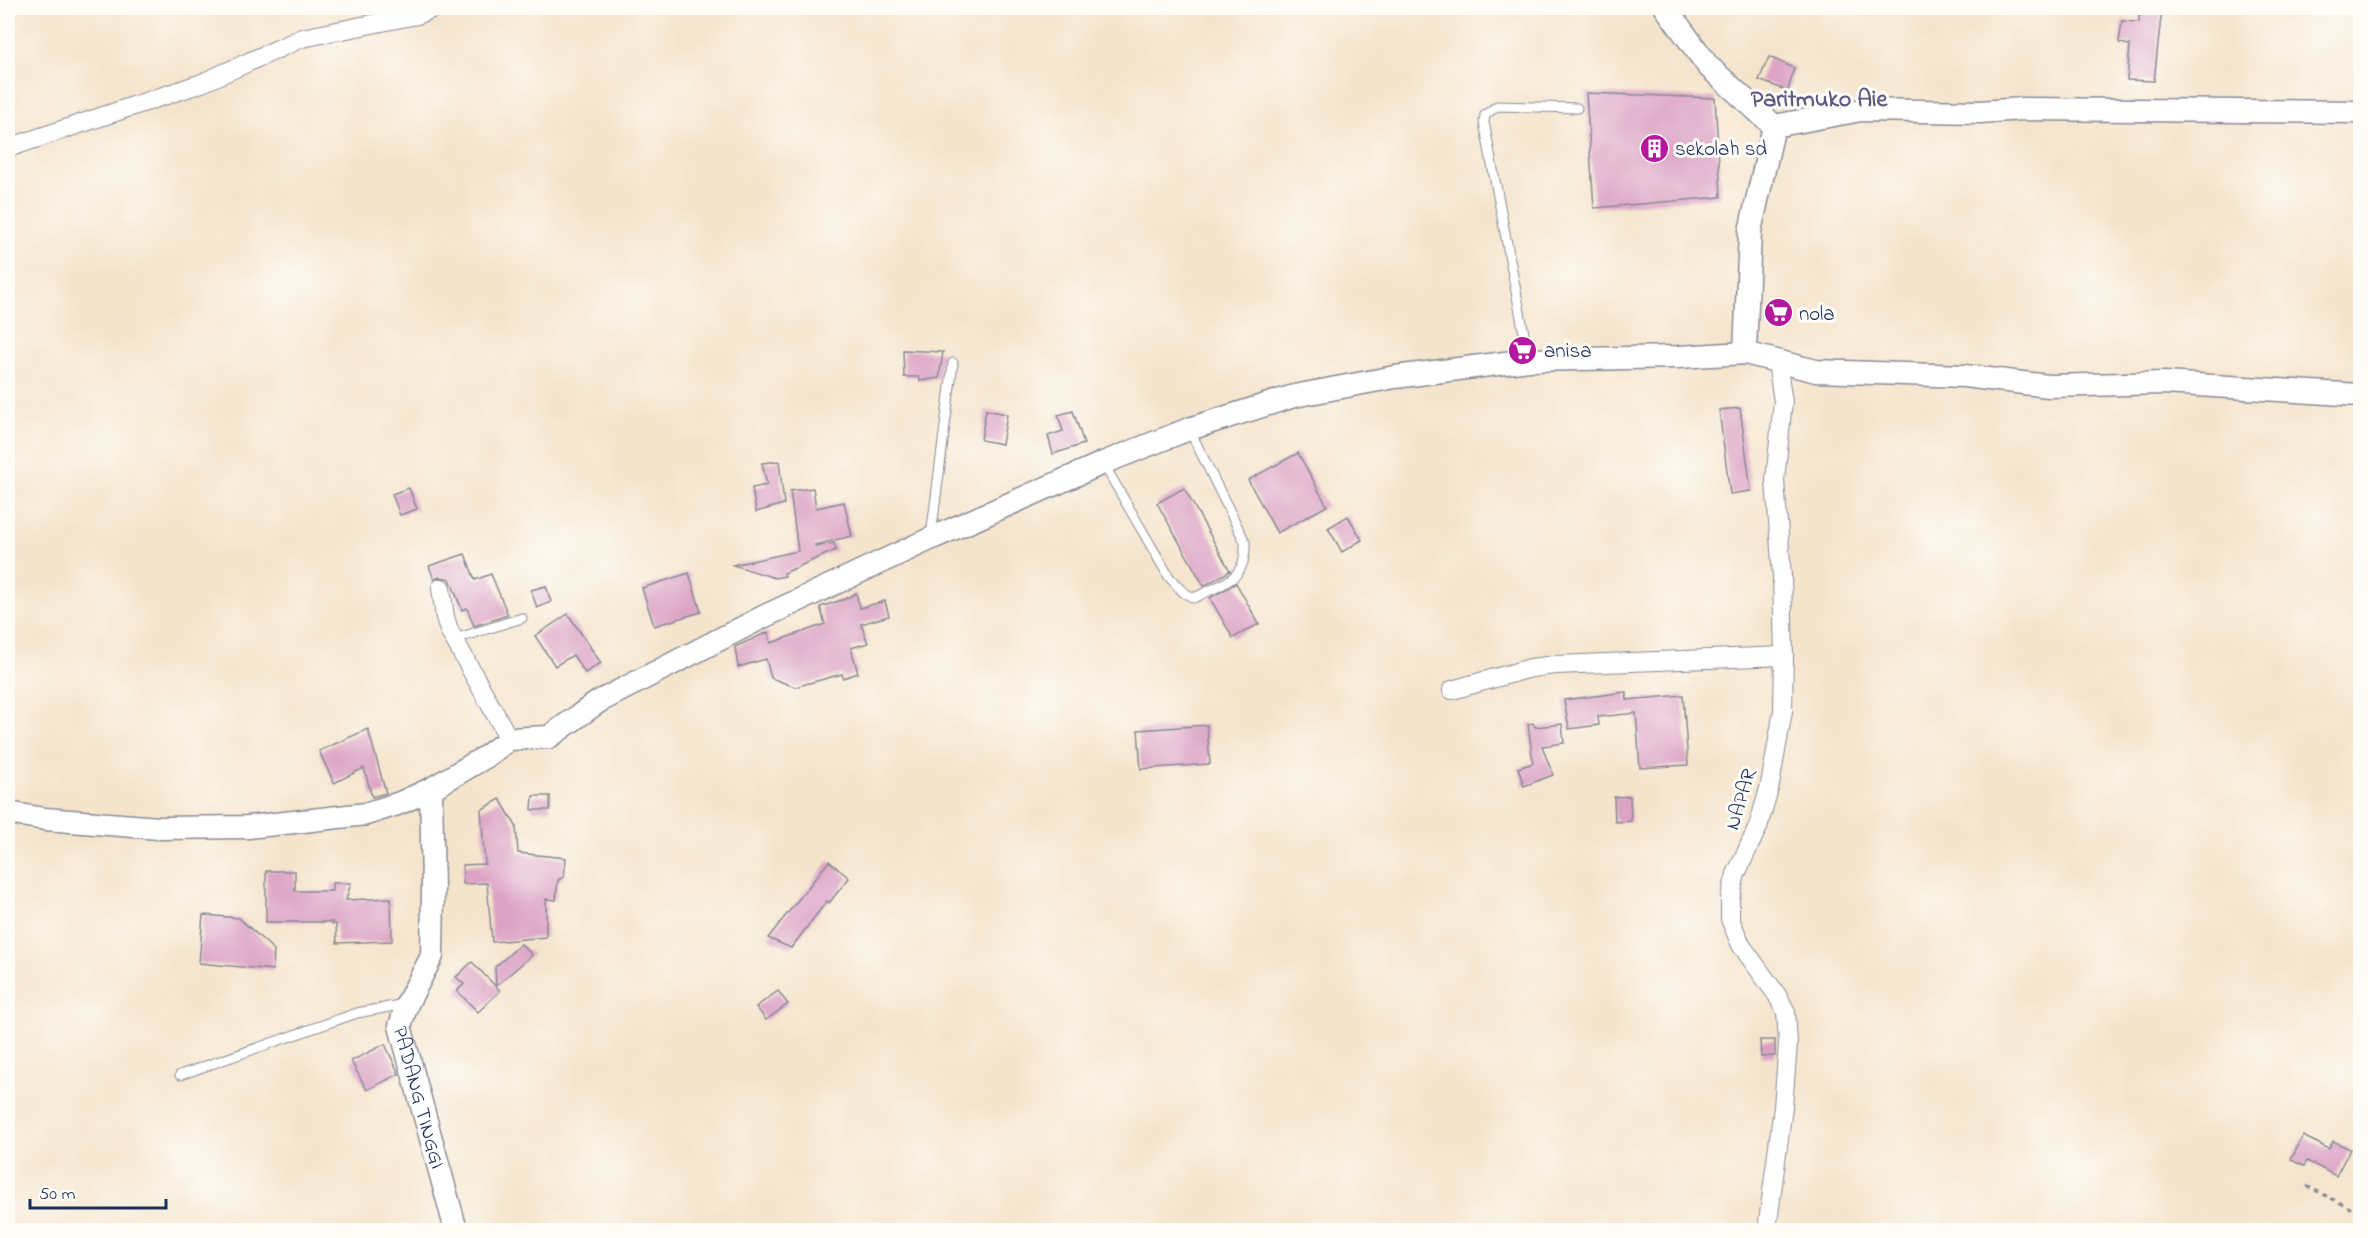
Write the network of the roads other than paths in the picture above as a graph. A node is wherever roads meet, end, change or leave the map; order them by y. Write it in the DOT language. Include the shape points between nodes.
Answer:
graph roads {
  1 [pos="434,8"];
  2 [pos="1666,8"];
  3 [pos="1577,108"];
  4 [pos="2361,112"];
  5 [pos="1774,126"];
  6 [pos="8,148"];
  7 [pos="1745,353"];
  8 [pos="1529,360"];
  9 [pos="1777,362"];
  10 [pos="953,363"];
  11 [pos="2361,395"];
  12 [pos="1189,429"];
  13 [pos="1103,463"];
  14 [pos="930,539"];
  15 [pos="441,588"];
  16 [pos="522,618"];
  17 [pos="455,639"];
  18 [pos="1784,656"];
  19 [pos="1452,690"];
  20 [pos="509,739"];
  21 [pos="431,789"];
  22 [pos="8,813"];
  23 [pos="407,1004"];
  24 [pos="180,1075"];
  25 [pos="456,1230"];
  26 [pos="1767,1230"];
  1 -- 6 [label="street" via="417,15 302,38 202,83"];
  2 -- 5 [label="street" via="1708,66"];
  3 -- 8 [label="lane" via="1497,106 1485,115"];
  4 -- 5 [label="street" via="1861,110"];
  5 -- 7 [label="street" via="1750,231"];
  7 -- 8 [label="street"];
  7 -- 9 [label="street"];
  8 -- 12 [label="street" via="1395,377 1294,396"];
  9 -- 11 [label="street" via="1816,371 1964,376 2049,386 2164,383"];
  9 -- 18 [label="street, NAPAR" via="1783,402 1775,480"];
  10 -- 14 [label="lane"];
  12 -- 13 [label="street"];
  12 -- 13 [label="lane" via="1245,542 1246,560 1237,576 1194,598 1169,577"];
  13 -- 14 [label="street"];
  14 -- 20 [label="street" via="763,617 620,690 549,737"];
  15 -- 17 [label="street" via="445,617"];
  16 -- 17 [label="lane"];
  17 -- 20 [label="street"];
  18 -- 19 [label="street" via="1555,665"];
  18 -- 26 [label="street, NAPAR" via="1783,711 1770,785 1730,898 1730,919 1741,945 1786,1012 1784,1107"];
  20 -- 21 [label="street"];
  21 -- 22 [label="street" via="366,814 248,827 159,828"];
  21 -- 23 [label="street, PADANG TINGGI" via="432,956"];
  23 -- 24 [label="lane" via="357,1013"];
  23 -- 25 [label="street, PADANG TINGGI" via="400,1026"];
}
